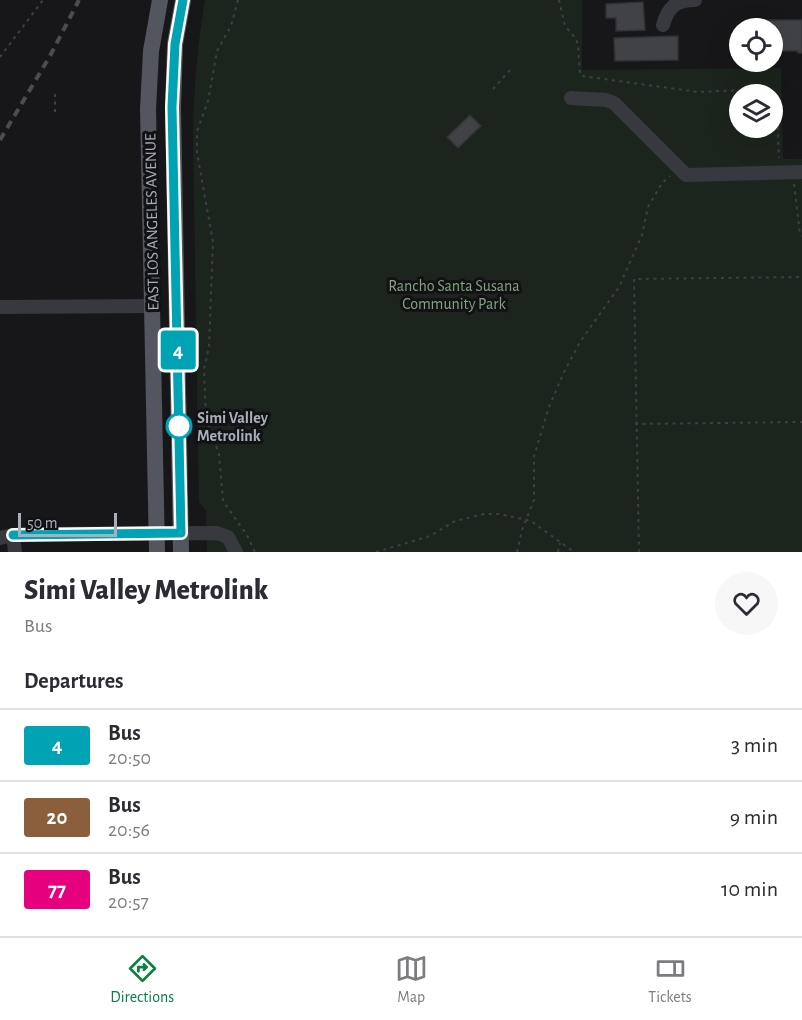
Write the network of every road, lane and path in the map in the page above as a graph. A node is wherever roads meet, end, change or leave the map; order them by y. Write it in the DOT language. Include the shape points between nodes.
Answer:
graph roads {
  1 [pos="43,0"];
  2 [pos="160,0"];
  3 [pos="183,0"];
  4 [pos="238,0"];
  5 [pos="559,0"];
  6 [pos="694,0"];
  7 [pos="663,25"];
  8 [pos="0,57"];
  9 [pos="510,70"];
  10 [pos="493,89"];
  11 [pos="55,91"];
  12 [pos="729,91"];
  13 [pos="571,98"];
  14 [pos="55,112"];
  15 [pos="778,138"];
  16 [pos="678,167"];
  17 [pos="792,169"];
  18 [pos="802,236"];
  19 [pos="802,277"];
  20 [pos="153,306"];
  21 [pos="0,307"];
  22 [pos="802,422"];
  23 [pos="635,424"];
  24 [pos="526,519"];
  25 [pos="157,533"];
  26 [pos="181,533"];
  27 [pos="7,536"];
  28 [pos="560,543"];
  29 [pos="15,552"];
  30 [pos="157,552"];
  31 [pos="181,552"];
  32 [pos="236,552"];
  33 [pos="255,552"];
  34 [pos="376,552"];
  35 [pos="517,552"];
  36 [pos="558,552"];
  37 [pos="574,552"];
  38 [pos="639,552"];
  1 -- 8 [label="path"];
  2 -- 20 [label="main road, EAST LOS ANGELES AVENUE" via="151,51 148,109"];
  3 -- 26 [label="main road, EAST LOS ANGELES AVENUE" via="175,44 172,107"];
  4 -- 33 [label="path" via="231,26 216,51 208,101 197,131 197,153 213,242 209,346 204,369 206,419 219,454 223,501"];
  5 -- 12 [label="path" via="565,26 578,45 580,75 698,92"];
  6 -- 7 [label="street" via="672,6"];
  9 -- 10 [label="path"];
  11 -- 14 [label="path"];
  13 -- 16 [label="street" via="606,99 614,103"];
  15 -- 17 [label="path" via="779,159"];
  16 -- 17 [label="street" via="686,175"];
  16 -- 24 [label="path" via="662,183 648,207 642,235 619,287 564,372 534,456 534,500"];
  17 -- 18 [label="path"];
  19 -- 23 [label="path" via="634,279"];
  20 -- 21 [label="street"];
  20 -- 25 [label="main road, EAST LOS ANGELES AVENUE"];
  22 -- 23 [label="path"];
  23 -- 38 [label="path"];
  24 -- 28 [label="path"];
  24 -- 34 [label="path" via="500,514 468,517 430,536"];
  24 -- 35 [label="path"];
  25 -- 26 [label="street"];
  25 -- 27 [label="street"];
  25 -- 30 [label="main road, EAST LOS ANGELES AVENUE"];
  26 -- 31 [label="main road, EAST LOS ANGELES AVENUE"];
  26 -- 32 [label="street" via="217,533 228,537"];
  27 -- 29 [label="street"];
  28 -- 36 [label="path"];
  28 -- 37 [label="path"];
}
